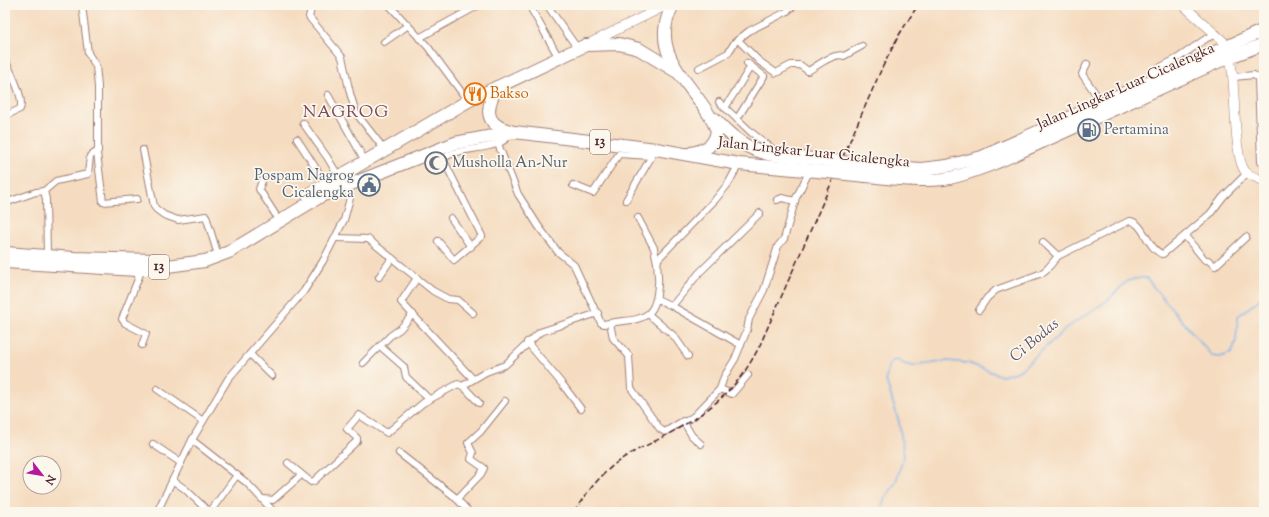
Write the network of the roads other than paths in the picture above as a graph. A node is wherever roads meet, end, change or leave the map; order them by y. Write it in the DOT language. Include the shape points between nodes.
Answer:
graph roads {
  1 [pos="82,5"];
  2 [pos="312,5"];
  3 [pos="389,5"];
  4 [pos="479,5"];
  5 [pos="529,5"];
  6 [pos="547,5"];
  7 [pos="667,5"];
  8 [pos="673,5"];
  9 [pos="795,5"];
  10 [pos="1183,5"];
  11 [pos="407,26"];
  12 [pos="1264,30"];
  13 [pos="419,38"];
  14 [pos="1220,38"];
  15 [pos="738,40"];
  16 [pos="384,42"];
  17 [pos="1264,44"];
  18 [pos="862,46"];
  19 [pos="582,47"];
  20 [pos="559,58"];
  21 [pos="5,60"];
  22 [pos="1087,64"];
  23 [pos="1231,64"];
  24 [pos="699,68"];
  25 [pos="679,73"];
  26 [pos="1234,77"];
  27 [pos="1153,80"];
  28 [pos="497,87"];
  29 [pos="328,95"];
  30 [pos="468,101"];
  31 [pos="719,102"];
  32 [pos="1102,103"];
  33 [pos="725,108"];
  34 [pos="711,115"];
  35 [pos="5,116"];
  36 [pos="737,119"];
  37 [pos="303,123"];
  38 [pos="512,132"];
  39 [pos="297,139"];
  40 [pos="498,144"];
  41 [pos="384,149"];
  42 [pos="143,150"];
  43 [pos="97,152"];
  44 [pos="653,153"];
  45 [pos="686,154"];
  46 [pos="784,157"];
  47 [pos="365,161"];
  48 [pos="1261,162"];
  49 [pos="739,164"];
  50 [pos="814,167"];
  51 [pos="866,170"];
  52 [pos="1247,173"];
  53 [pos="262,181"];
  54 [pos="1264,181"];
  55 [pos="342,182"];
  56 [pos="326,184"];
  57 [pos="573,185"];
  58 [pos="44,191"];
  59 [pos="138,199"];
  60 [pos="626,200"];
  61 [pos="778,200"];
  62 [pos="795,201"];
  63 [pos="5,202"];
  64 [pos="760,213"];
  65 [pos="275,214"];
  66 [pos="451,218"];
  67 [pos="638,218"];
  68 [pos="1185,236"];
  69 [pos="1246,237"];
  70 [pos="336,238"];
  71 [pos="438,241"];
  72 [pos="1043,242"];
  73 [pos="471,247"];
  74 [pos="216,249"];
  75 [pos="5,253"];
  76 [pos="47,255"];
  77 [pos="1058,256"];
  78 [pos="392,258"];
  79 [pos="5,262"];
  80 [pos="657,263"];
  81 [pos="142,269"];
  82 [pos="379,277"];
  83 [pos="417,278"];
  84 [pos="657,299"];
  85 [pos="672,306"];
  86 [pos="979,310"];
  87 [pos="598,313"];
  88 [pos="413,314"];
  89 [pos="473,314"];
  90 [pos="648,314"];
  91 [pos="610,323"];
  92 [pos="527,342"];
  93 [pos="142,344"];
  94 [pos="741,345"];
  95 [pos="380,346"];
  96 [pos="250,354"];
  97 [pos="688,356"];
  98 [pos="363,363"];
  99 [pos="748,375"];
  100 [pos="272,376"];
  101 [pos="473,379"];
  102 [pos="464,387"];
  103 [pos="156,389"];
  104 [pos="720,389"];
  105 [pos="429,399"];
  106 [pos="505,401"];
  107 [pos="479,403"];
  108 [pos="581,409"];
  109 [pos="202,421"];
  110 [pos="685,422"];
  111 [pos="192,440"];
  112 [pos="153,444"];
  113 [pos="701,444"];
  114 [pos="399,453"];
  115 [pos="181,463"];
  116 [pos="288,463"];
  117 [pos="300,473"];
  118 [pos="237,475"];
  119 [pos="172,480"];
  120 [pos="263,499"];
  121 [pos="457,499"];
  122 [pos="157,512"];
  123 [pos="210,512"];
  124 [pos="274,512"];
  125 [pos="469,512"];
  1 -- 43 [label="street" via="88,53 96,66"];
  2 -- 41 [label="street" via="309,16 344,61 356,113"];
  3 -- 11 [label="street"];
  4 -- 13 [label="street"];
  5 -- 20 [label="street"];
  6 -- 19 [label="street"];
  7 -- 19 [label="street"];
  8 -- 25 [label="highway" via="664,26 664,34 669,57"];
  9 -- 15 [label="street" via="748,30"];
  10 -- 14 [label="street"];
  11 -- 13 [label="street"];
  11 -- 16 [label="street"];
  12 -- 27 [label="highway, Jalan Lingkar Luar Cicalengka / 13"];
  13 -- 30 [label="street"];
  14 -- 27 [label="street" via="1207,38 1178,58 1151,72"];
  15 -- 18 [label="street" via="759,61 776,73 791,64 800,65 808,71"];
  15 -- 24 [label="street" via="728,53"];
  17 -- 51 [label="highway, Jalan Lingkar Luar Cicalengka / 13" via="1222,60 1000,161 963,175 926,179"];
  19 -- 20 [label="highway, 13"];
  19 -- 25 [label="highway, 13" via="619,44 639,49"];
  20 -- 28 [label="highway, 13"];
  21 -- 35 [label="street" via="15,81 21,104 20,109"];
  22 -- 32 [label="street" via="1082,74"];
  23 -- 26 [label="street"];
  25 -- 34 [label="highway, 13"];
  26 -- 48 [label="street" via="1254,75 1258,78"];
  26 -- 52 [label="street" via="1235,127 1242,166"];
  27 -- 32 [label="highway, Jalan Lingkar Luar Cicalengka / 13"];
  28 -- 30 [label="highway, 13"];
  28 -- 38 [label="highway" via="488,108 489,117 495,125"];
  29 -- 47 [label="street"];
  30 -- 41 [label="highway, 13"];
  31 -- 33 [label="street"];
  32 -- 51 [label="highway, Jalan Lingkar Luar Cicalengka / 13" via="982,157 921,169"];
  33 -- 36 [label="street"];
  33 -- 36 [label="street" via="749,65 764,76"];
  34 -- 45 [label="highway" via="717,131 711,146"];
  34 -- 46 [label="highway, Jalan Lingkar Luar Cicalengka / 13" via="727,133 745,147 761,154"];
  36 -- 46 [label="street" via="752,134"];
  37 -- 55 [label="street"];
  38 -- 40 [label="street" via="505,141"];
  38 -- 44 [label="highway, Jalan Lingkar Luar Cicalengka / 13"];
  38 -- 55 [label="highway, Jalan Lingkar Luar Cicalengka / 13" via="455,143"];
  39 -- 56 [label="street"];
  40 -- 73 [label="street" via="474,148 443,159 482,234 481,239"];
  40 -- 87 [label="street" via="518,194 558,252 574,265"];
  41 -- 47 [label="highway, 13"];
  42 -- 74 [label="street" via="154,206 164,215 178,220 206,216"];
  43 -- 58 [label="street" via="90,156 88,174 56,181"];
  43 -- 59 [label="street" via="103,202"];
  44 -- 45 [label="highway, Jalan Lingkar Luar Cicalengka / 13"];
  44 -- 57 [label="street" via="618,154 591,194"];
  44 -- 60 [label="street"];
  45 -- 49 [label="highway, Jalan Lingkar Luar Cicalengka / 13"];
  46 -- 50 [label="highway, Jalan Lingkar Luar Cicalengka / 13"];
  47 -- 55 [label="highway, 13"];
  49 -- 50 [label="highway, Jalan Lingkar Luar Cicalengka / 13"];
  49 -- 80 [label="street" via="715,200"];
  50 -- 51 [label="highway, Jalan Lingkar Luar Cicalengka / 13, bridge"];
  50 -- 62 [label="street"];
  52 -- 54 [label="street"];
  52 -- 68 [label="street" via="1210,214"];
  53 -- 65 [label="street" via="259,189"];
  55 -- 56 [label="highway, 13"];
  55 -- 70 [label="street" via="350,198"];
  55 -- 81 [label="highway, 13" via="229,252 178,266"];
  56 -- 65 [label="highway, 13"];
  58 -- 63 [label="street"];
  58 -- 76 [label="street"];
  61 -- 62 [label="street" via="782,198"];
  62 -- 94 [label="street" via="784,239 778,246 764,290"];
  64 -- 85 [label="street" via="699,273"];
  65 -- 74 [label="highway, 13"];
  66 -- 73 [label="street"];
  67 -- 80 [label="street" via="654,248"];
  68 -- 69 [label="street" via="1205,260 1215,266"];
  68 -- 77 [label="street" via="1168,251 1160,254 1137,224 1129,221"];
  70 -- 78 [label="street" via="368,238"];
  70 -- 96 [label="street" via="304,291"];
  71 -- 73 [label="street" via="454,260"];
  72 -- 77 [label="street"];
  74 -- 76 [label="highway, 13" via="179,258 144,261"];
  75 -- 76 [label="highway, 13"];
  77 -- 86 [label="street" via="1045,271 992,293"];
  78 -- 82 [label="street"];
  78 -- 83 [label="street"];
  79 -- 81 [label="highway, 13"];
  80 -- 84 [label="street"];
  81 -- 93 [label="street" via="122,319 146,334"];
  83 -- 88 [label="street" via="401,300"];
  83 -- 89 [label="street" via="441,296 458,300"];
  84 -- 85 [label="street"];
  84 -- 90 [label="street" via="655,307"];
  85 -- 94 [label="street"];
  87 -- 91 [label="street" via="602,324"];
  87 -- 92 [label="street" via="546,329"];
  88 -- 95 [label="street"];
  88 -- 101 [label="street"];
  90 -- 91 [label="street" via="640,319"];
  90 -- 97 [label="street" via="674,336"];
  91 -- 110 [label="street" via="613,338 629,356 630,388 660,429 665,432 680,421"];
  92 -- 101 [label="street" via="505,366"];
  92 -- 108 [label="street"];
  94 -- 104 [label="street"];
  95 -- 98 [label="street"];
  95 -- 105 [label="street" via="404,367 406,377"];
  96 -- 100 [label="street"];
  96 -- 109 [label="street" via="219,391"];
  99 -- 104 [label="street" via="732,394"];
  101 -- 102 [label="street"];
  102 -- 105 [label="street" via="458,384"];
  102 -- 107 [label="street"];
  103 -- 109 [label="street"];
  104 -- 110 [label="street"];
  105 -- 117 [label="street" via="387,433 359,415 347,429 357,441 314,482"];
  106 -- 121 [label="street" via="468,443 473,453 471,459 484,468"];
  109 -- 111 [label="street"];
  110 -- 113 [label="street" via="692,436"];
  111 -- 115 [label="street"];
  111 -- 118 [label="street"];
  112 -- 115 [label="street"];
  114 -- 121 [label="street"];
  115 -- 119 [label="street"];
  116 -- 117 [label="street"];
  117 -- 120 [label="street" via="299,477 273,500"];
  118 -- 120 [label="street"];
  118 -- 123 [label="street"];
  119 -- 122 [label="street"];
  119 -- 123 [label="street"];
  120 -- 124 [label="street"];
  121 -- 125 [label="street"];
}
